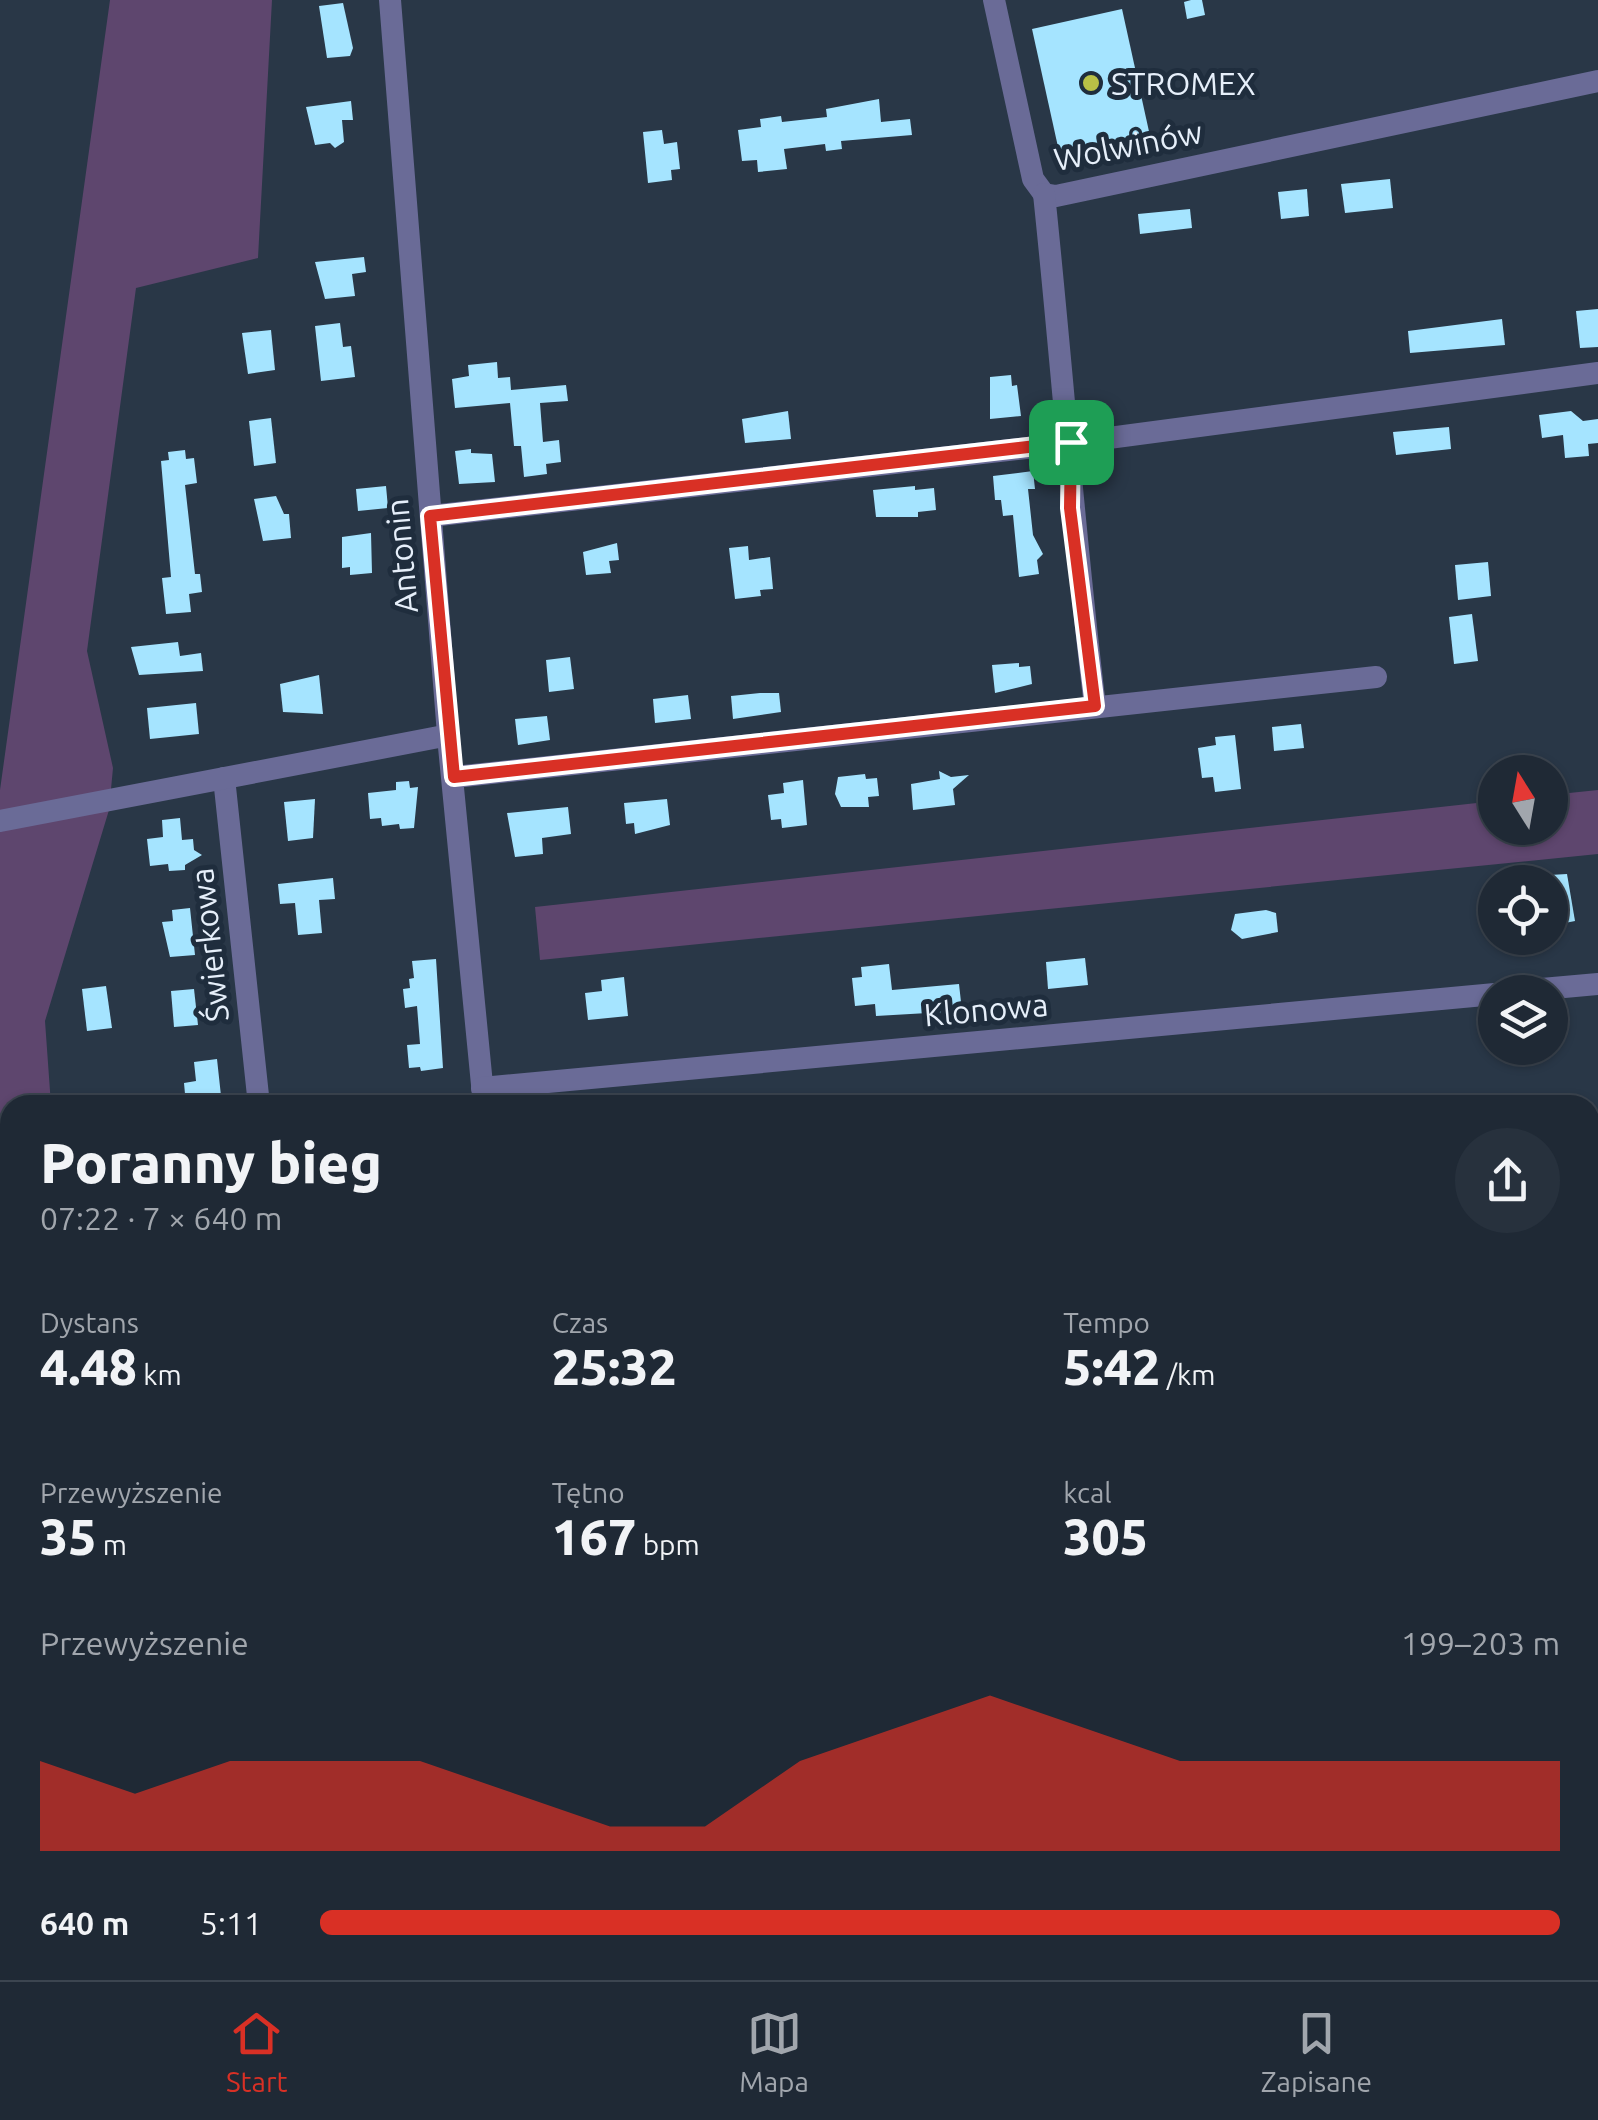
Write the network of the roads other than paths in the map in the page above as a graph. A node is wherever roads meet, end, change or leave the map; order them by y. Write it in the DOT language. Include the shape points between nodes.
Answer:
graph roads {
  1 [pos="390,0"];
  2 [pos="994,0"];
  3 [pos="1598,81"];
  4 [pos="1044,194"];
  5 [pos="1598,374"];
  6 [pos="1071,442"];
  7 [pos="430,516"];
  8 [pos="1376,677"];
  9 [pos="1095,706"];
  10 [pos="449,735"];
  11 [pos="454,777"];
  12 [pos="224,778"];
  13 [pos="0,821"];
  14 [pos="1598,984"];
  15 [pos="1568,987"];
  16 [pos="1478,996"];
  17 [pos="258,1095"];
  18 [pos="483,1095"];
  19 [pos="503,1095"];
  1 -- 7 [label="street, Antonin"];
  2 -- 4 [label="street, Wolwinów" via="1033,179"];
  3 -- 4 [label="street, Wolwinów"];
  4 -- 6 [label="street"];
  5 -- 6 [label="street"];
  6 -- 7 [label="street"];
  6 -- 9 [label="street" via="1070,508"];
  7 -- 10 [label="street, Antonin"];
  8 -- 9 [label="street"];
  9 -- 11 [label="street"];
  10 -- 11 [label="street, Antonin"];
  10 -- 12 [label="street"];
  11 -- 18 [label="street, Antonin"];
  12 -- 13 [label="street"];
  12 -- 17 [label="street, Świerkowa"];
  14 -- 15 [label="street"];
  16 -- 19 [label="street, Klonowa"];
}
